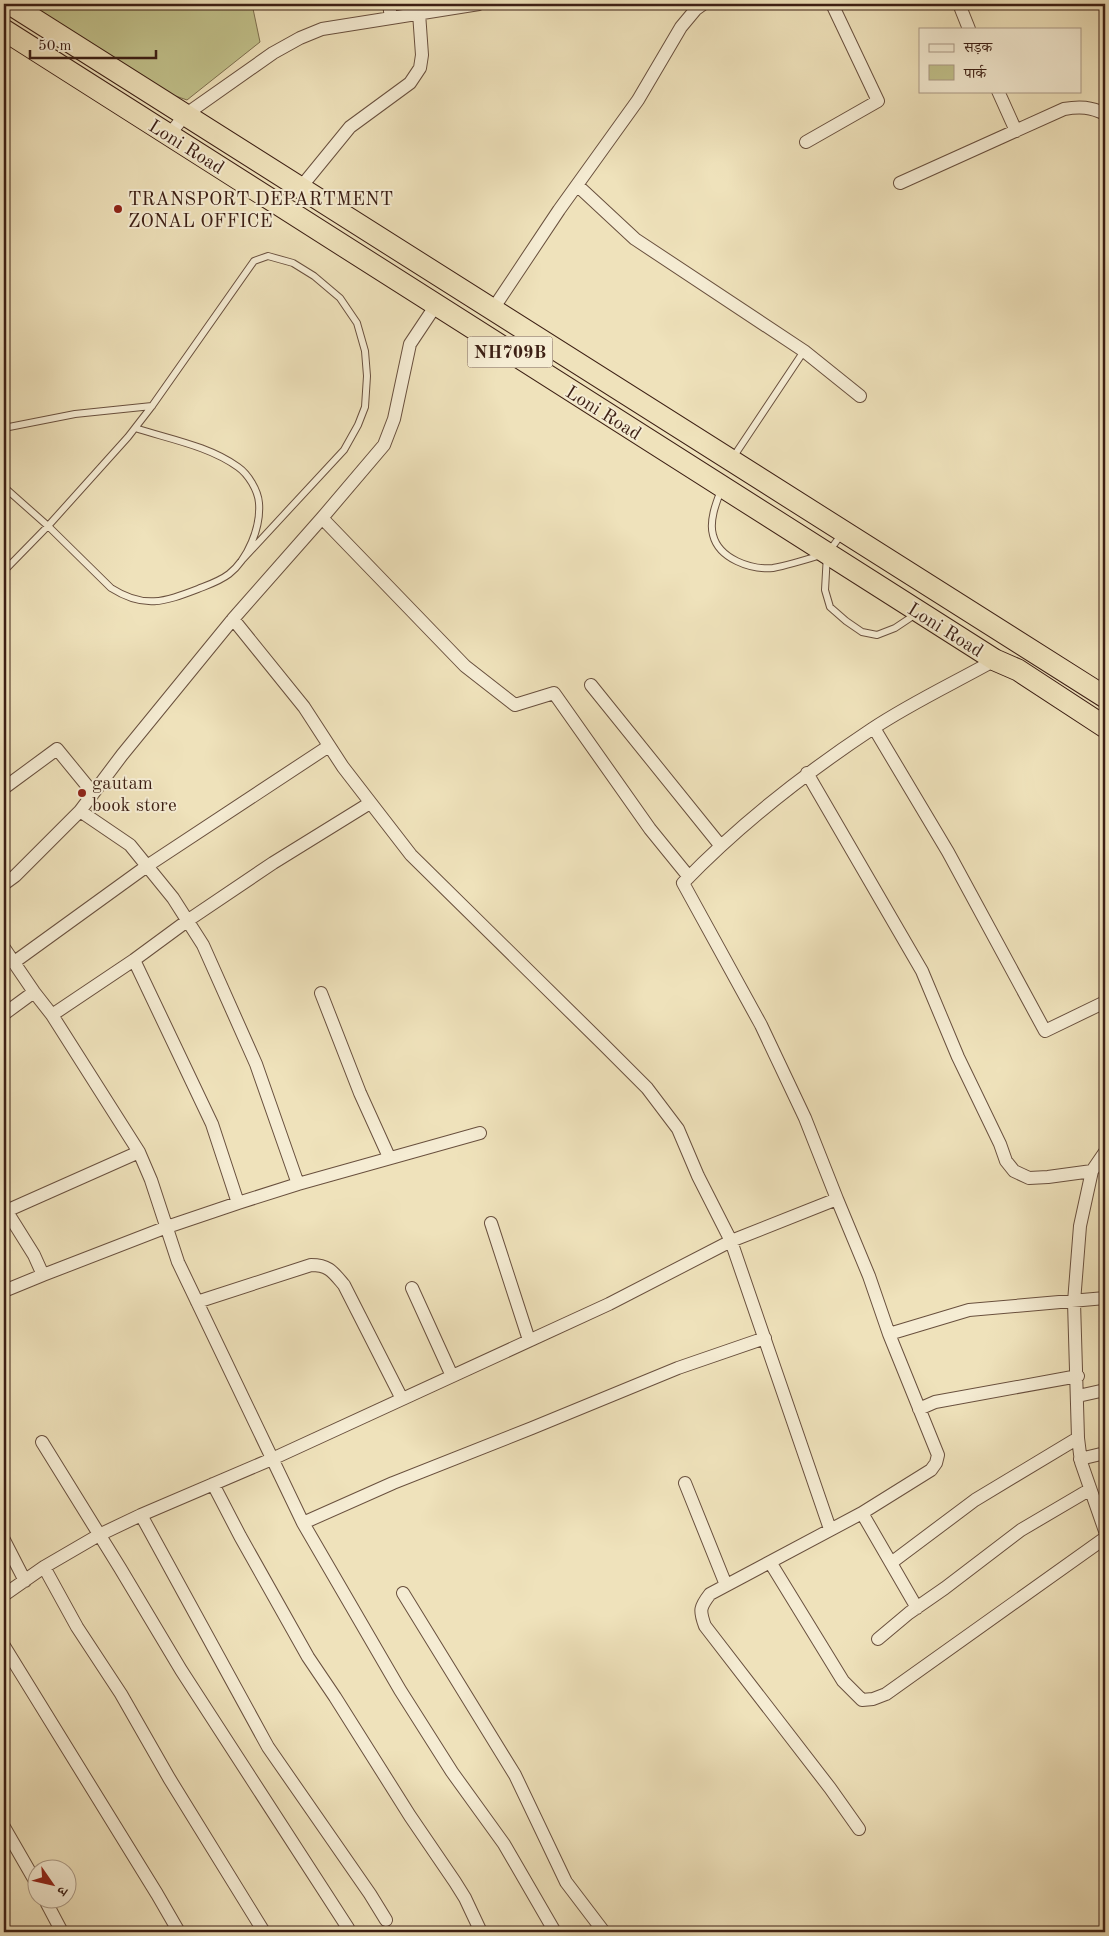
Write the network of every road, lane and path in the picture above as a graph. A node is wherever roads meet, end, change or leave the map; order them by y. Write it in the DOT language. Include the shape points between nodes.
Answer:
graph roads {
  1 [pos="10,4"];
  2 [pos="389,4"];
  3 [pos="478,4"];
  4 [pos="703,4"];
  5 [pos="832,4"];
  6 [pos="961,9"];
  7 [pos="419,13"];
  8 [pos="391,18"];
  9 [pos="969,28"];
  10 [pos="4,30"];
  11 [pos="998,92"];
  12 [pos="1105,114"];
  13 [pos="185,115"];
  14 [pos="1016,131"];
  15 [pos="169,135"];
  16 [pos="806,142"];
  17 [pos="900,183"];
  18 [pos="578,186"];
  19 [pos="301,187"];
  20 [pos="436,305"];
  21 [pos="493,309"];
  22 [pos="804,351"];
  23 [pos="860,396"];
  24 [pos="152,406"];
  25 [pos="4,428"];
  26 [pos="135,428"];
  27 [pos="732,460"];
  28 [pos="4,487"];
  29 [pos="722,487"];
  30 [pos="322,518"];
  31 [pos="48,526"];
  32 [pos="844,530"];
  33 [pos="827,554"];
  34 [pos="242,560"];
  35 [pos="4,571"];
  36 [pos="919,612"];
  37 [pos="233,619"];
  38 [pos="995,660"];
  39 [pos="591,685"];
  40 [pos="1105,697"];
  41 [pos="1105,726"];
  42 [pos="874,728"];
  43 [pos="329,746"];
  44 [pos="807,774"];
  45 [pos="4,788"];
  46 [pos="93,793"];
  47 [pos="370,803"];
  48 [pos="80,810"];
  49 [pos="720,845"];
  50 [pos="147,866"];
  51 [pos="689,877"];
  52 [pos="4,884"];
  53 [pos="187,921"];
  54 [pos="4,948"];
  55 [pos="134,960"];
  56 [pos="13,962"];
  57 [pos="34,992"];
  58 [pos="321,993"];
  59 [pos="1105,1002"];
  60 [pos="4,1014"];
  61 [pos="52,1015"];
  62 [pos="480,1133"];
  63 [pos="139,1152"];
  64 [pos="1105,1152"];
  65 [pos="389,1157"];
  66 [pos="1092,1171"];
  67 [pos="298,1184"];
  68 [pos="837,1199"];
  69 [pos="238,1203"];
  70 [pos="5,1210"];
  71 [pos="491,1223"];
  72 [pos="167,1227"];
  73 [pos="731,1240"];
  74 [pos="42,1275"];
  75 [pos="412,1288"];
  76 [pos="4,1291"];
  77 [pos="1105,1298"];
  78 [pos="197,1302"];
  79 [pos="1074,1302"];
  80 [pos="889,1334"];
  81 [pos="765,1338"];
  82 [pos="529,1340"];
  83 [pos="452,1376"];
  84 [pos="1078,1376"];
  85 [pos="1105,1390"];
  86 [pos="1078,1396"];
  87 [pos="402,1399"];
  88 [pos="919,1408"];
  89 [pos="1078,1438"];
  90 [pos="42,1442"];
  91 [pos="1105,1453"];
  92 [pos="272,1459"];
  93 [pos="1080,1459"];
  94 [pos="686,1483"];
  95 [pos="214,1484"];
  96 [pos="1090,1490"];
  97 [pos="862,1513"];
  98 [pos="141,1515"];
  99 [pos="303,1523"];
  100 [pos="830,1529"];
  101 [pos="1105,1531"];
  102 [pos="99,1535"];
  103 [pos="1105,1538"];
  104 [pos="4,1540"];
  105 [pos="770,1562"];
  106 [pos="890,1563"];
  107 [pos="44,1568"];
  108 [pos="25,1580"];
  109 [pos="726,1585"];
  110 [pos="403,1594"];
  111 [pos="4,1595"];
  112 [pos="917,1608"];
  113 [pos="878,1639"];
  114 [pos="4,1646"];
  115 [pos="4,1827"];
  116 [pos="859,1829"];
  117 [pos="28,1869"];
  118 [pos="49,1908"];
  119 [pos="386,1920"];
  120 [pos="348,1928"];
  121 [pos="62,1932"];
  122 [pos="179,1932"];
  123 [pos="264,1932"];
  124 [pos="481,1932"];
  125 [pos="555,1932"];
  126 [pos="604,1932"];
  1 -- 13 [label="highway, Loni Road / NH709B"];
  2 -- 8 [label="street"];
  3 -- 7 [label="street"];
  4 -- 18 [label="street" via="681,27 638,100"];
  5 -- 16 [label="street" via="878,101"];
  6 -- 9 [label="street"];
  7 -- 8 [label="street"];
  7 -- 19 [label="street" via="422,55 420,68 410,83 350,127"];
  8 -- 13 [label="street" via="322,29 300,38 273,52"];
  10 -- 15 [label="highway, Loni Road / NH709B"];
  11 -- 14 [label="street"];
  12 -- 14 [label="street" via="1093,108 1071,108"];
  13 -- 15 [label="street"];
  13 -- 19 [label="highway, Loni Road / NH709B"];
  14 -- 17 [label="street"];
  15 -- 20 [label="highway, Loni Road / NH709B"];
  18 -- 21 [label="street"];
  18 -- 22 [label="street" via="635,239"];
  19 -- 21 [label="highway, Loni Road / NH709B"];
  20 -- 29 [label="highway, Loni Road / NH709B"];
  20 -- 30 [label="street" via="410,344 394,419 384,444"];
  21 -- 27 [label="highway, Loni Road / NH709B"];
  22 -- 23 [label="street"];
  22 -- 27 [label="lane"];
  24 -- 25 [label="lane" via="92,411"];
  24 -- 26 [label="lane"];
  24 -- 34 [label="lane" via="254,261 268,256 293,262 340,298 357,323 365,351 367,376 365,407 358,425 344,450"];
  26 -- 31 [label="lane"];
  26 -- 34 [label="lane" via="216,455 239,468 251,480 259,501 257,524"];
  27 -- 32 [label="highway, Loni Road / NH709B"];
  28 -- 31 [label="lane"];
  29 -- 33 [label="highway, Loni Road / NH709B"];
  29 -- 33 [label="lane" via="712,523 713,536 720,548 734,560 755,568 772,568"];
  30 -- 37 [label="street"];
  30 -- 51 [label="street" via="465,666 515,705 554,694 650,829"];
  31 -- 34 [label="lane" via="111,588 133,599 170,600 221,579"];
  31 -- 35 [label="lane"];
  32 -- 33 [label="lane"];
  32 -- 40 [label="highway, Loni Road / NH709B"];
  33 -- 36 [label="highway, Loni Road / NH709B"];
  33 -- 36 [label="lane" via="825,590 830,607 862,632 878,635"];
  36 -- 38 [label="highway, Loni Road / NH709B"];
  37 -- 43 [label="street" via="304,707"];
  37 -- 46 [label="street"];
  38 -- 41 [label="highway, Loni Road / NH709B" via="1018,670"];
  38 -- 42 [label="street"];
  39 -- 49 [label="street"];
  42 -- 44 [label="street"];
  42 -- 59 [label="street" via="948,852 1045,1031"];
  43 -- 47 [label="street"];
  43 -- 50 [label="street"];
  44 -- 49 [label="street"];
  44 -- 66 [label="street" via="922,971 1006,1161 1014,1171 1028,1178"];
  45 -- 46 [label="street" via="57,749"];
  46 -- 48 [label="street"];
  47 -- 53 [label="street"];
  47 -- 73 [label="street" via="411,855 647,1088 678,1129"];
  48 -- 50 [label="street" via="130,845"];
  48 -- 52 [label="street"];
  49 -- 51 [label="street"];
  50 -- 53 [label="street"];
  50 -- 56 [label="street"];
  51 -- 68 [label="street" via="684,883 761,1025 805,1118"];
  53 -- 55 [label="street"];
  53 -- 67 [label="street" via="203,945 256,1064"];
  54 -- 56 [label="street"];
  55 -- 61 [label="street"];
  55 -- 69 [label="street" via="212,1124"];
  56 -- 57 [label="street"];
  57 -- 60 [label="street"];
  57 -- 61 [label="street"];
  58 -- 65 [label="street"];
  61 -- 63 [label="street"];
  62 -- 65 [label="street"];
  63 -- 70 [label="street"];
  63 -- 72 [label="street"];
  64 -- 66 [label="street"];
  65 -- 67 [label="street"];
  66 -- 79 [label="street" via="1080,1226"];
  67 -- 69 [label="street"];
  68 -- 73 [label="street"];
  68 -- 80 [label="street"];
  69 -- 72 [label="street"];
  70 -- 74 [label="street" via="34,1255"];
  71 -- 82 [label="street"];
  72 -- 74 [label="street"];
  72 -- 78 [label="street" via="178,1262"];
  73 -- 81 [label="street"];
  73 -- 82 [label="street" via="609,1304"];
  74 -- 76 [label="street"];
  75 -- 83 [label="street"];
  77 -- 79 [label="street"];
  78 -- 87 [label="street" via="311,1265 323,1265 344,1285"];
  78 -- 92 [label="street"];
  79 -- 80 [label="street" via="969,1310"];
  79 -- 84 [label="street"];
  80 -- 88 [label="street"];
  81 -- 99 [label="street" via="678,1368 393,1483"];
  81 -- 100 [label="street"];
  82 -- 83 [label="street"];
  83 -- 87 [label="street"];
  84 -- 86 [label="street"];
  84 -- 88 [label="street" via="935,1402"];
  85 -- 86 [label="street"];
  86 -- 89 [label="street"];
  87 -- 92 [label="street"];
  88 -- 97 [label="street" via="938,1455 936,1464"];
  89 -- 93 [label="street"];
  89 -- 106 [label="street" via="975,1500"];
  90 -- 102 [label="street"];
  91 -- 93 [label="street"];
  92 -- 95 [label="street"];
  92 -- 99 [label="street"];
  93 -- 96 [label="street"];
  94 -- 109 [label="street"];
  95 -- 98 [label="street"];
  95 -- 124 [label="street" via="308,1657 455,1882"];
  96 -- 101 [label="street"];
  96 -- 112 [label="street" via="1021,1530"];
  97 -- 100 [label="street"];
  97 -- 106 [label="street"];
  98 -- 102 [label="street"];
  98 -- 119 [label="street" via="268,1748"];
  99 -- 125 [label="street" via="400,1690 452,1772 504,1844"];
  100 -- 105 [label="street"];
  102 -- 107 [label="street"];
  102 -- 120 [label="street" via="181,1670"];
  103 -- 105 [label="street" via="886,1694 862,1700 843,1681"];
  104 -- 108 [label="street"];
  105 -- 109 [label="street"];
  106 -- 112 [label="street"];
  107 -- 108 [label="street"];
  107 -- 123 [label="street"];
  108 -- 111 [label="street"];
  109 -- 116 [label="street" via="710,1594 703,1603 700,1613 705,1626"];
  110 -- 126 [label="street" via="515,1775 566,1882"];
  112 -- 113 [label="street"];
  114 -- 122 [label="street"];
  115 -- 117 [label="street"];
  118 -- 121 [label="street"];
}
